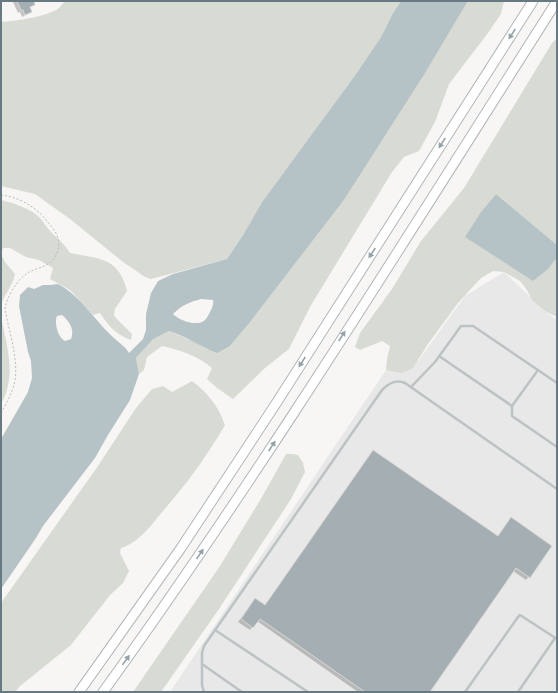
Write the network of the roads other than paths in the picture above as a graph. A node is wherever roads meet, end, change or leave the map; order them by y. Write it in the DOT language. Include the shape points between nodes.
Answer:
graph roads {
  1 [pos="533,1"];
  2 [pos="557,1"];
  3 [pos="439,356"];
  4 [pos="538,370"];
  5 [pos="557,383"];
  6 [pos="411,387"];
  7 [pos="512,406"];
  8 [pos="557,447"];
  9 [pos="557,489"];
  10 [pos="215,630"];
  11 [pos="556,639"];
  12 [pos="202,664"];
  13 [pos="79,692"];
  14 [pos="103,692"];
  15 [pos="204,692"];
  16 [pos="242,692"];
  17 [pos="308,692"];
  18 [pos="465,692"];
  19 [pos="518,692"];
  1 -- 13 [label="highway, one-way" via="181,548"];
  14 -- 2 [label="highway, one-way" via="272,447"];
  3 -- 4 [label="lane" via="461,326 472,326"];
  3 -- 6 [label="lane"];
  3 -- 7 [label="lane"];
  4 -- 5 [label="lane"];
  4 -- 7 [label="lane"];
  6 -- 9 [label="lane"];
  6 -- 10 [label="lane" via="396,381 382,390"];
  7 -- 8 [label="lane" via="512,416"];
  10 -- 12 [label="lane" via="204,646"];
  10 -- 17 [label="lane"];
  11 -- 18 [label="lane" via="520,615"];
  11 -- 19 [label="lane"];
  12 -- 15 [label="lane"];
  12 -- 16 [label="lane"];
}
